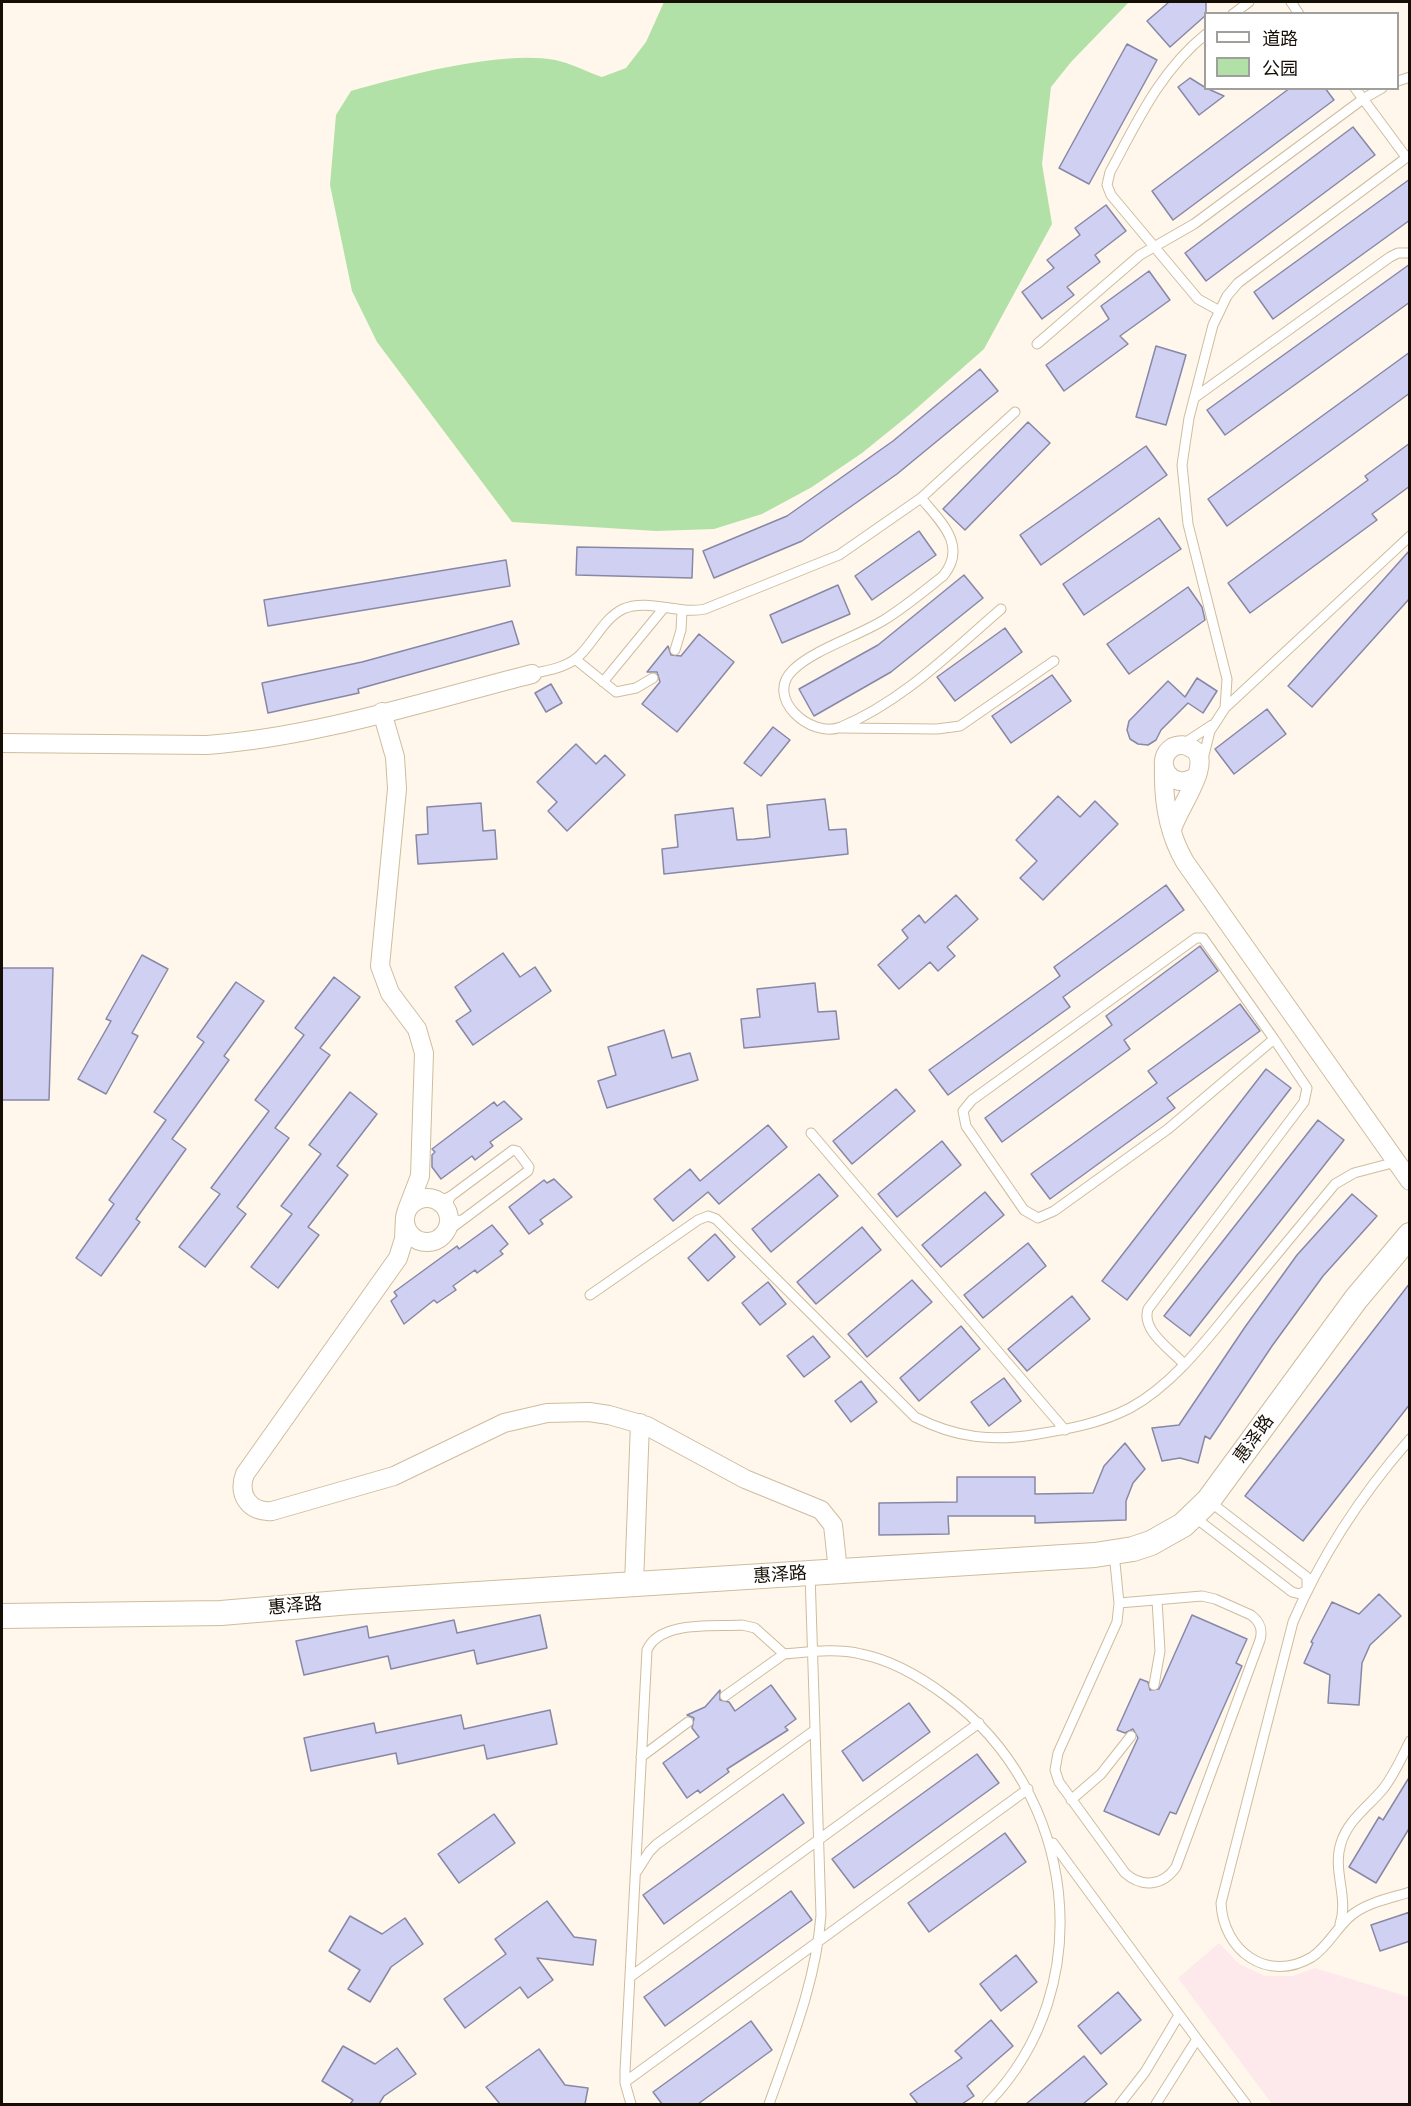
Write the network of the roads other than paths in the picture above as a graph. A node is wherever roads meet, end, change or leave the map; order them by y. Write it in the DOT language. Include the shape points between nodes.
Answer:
graph roads {
  1 [pos="1249,2"];
  2 [pos="1236,12"];
  3 [pos="1204,36"];
  4 [pos="1356,90"];
  5 [pos="1379,90"];
  6 [pos="1363,99"];
  7 [pos="1408,156"];
  8 [pos="1154,246"];
  9 [pos="1410,253"];
  10 [pos="1218,310"];
  11 [pos="1037,344"];
  12 [pos="1194,398"];
  13 [pos="1015,412"];
  14 [pos="921,498"];
  15 [pos="1410,536"];
  16 [pos="663,609"];
  17 [pos="1001,609"];
  18 [pos="682,611"];
  19 [pos="675,650"];
  20 [pos="575,659"];
  21 [pos="1054,661"];
  22 [pos="532,674"];
  23 [pos="653,678"];
  24 [pos="603,682"];
  25 [pos="1225,708"];
  26 [pos="382,712"];
  27 [pos="1218,720"];
  28 [pos="838,728"];
  29 [pos="2,743"];
  30 [pos="1173,747"];
  31 [pos="1164,767"];
  32 [pos="1199,772"];
  33 [pos="1172,830"];
  34 [pos="1274,1039"];
  35 [pos="811,1132"];
  36 [pos="1396,1162"];
  37 [pos="420,1176"];
  38 [pos="1410,1181"];
  39 [pos="432,1199"];
  40 [pos="454,1209"];
  41 [pos="406,1214"];
  42 [pos="1410,1235"];
  43 [pos="436,1239"];
  44 [pos="398,1258"];
  45 [pos="590,1295"];
  46 [pos="1184,1364"];
  47 [pos="640,1423"];
  48 [pos="1065,1430"];
  49 [pos="1410,1439"];
  50 [pos="1201,1508"];
  51 [pos="1114,1553"];
  52 [pos="1317,1570"];
  53 [pos="838,1571"];
  54 [pos="810,1573"];
  55 [pos="1304,1574"];
  56 [pos="634,1584"];
  57 [pos="1309,1586"];
  58 [pos="1292,1592"];
  59 [pos="1157,1599"];
  60 [pos="1119,1603"];
  61 [pos="1297,1613"];
  62 [pos="2,1616"];
  63 [pos="813,1652"];
  64 [pos="784,1654"];
  65 [pos="1154,1685"];
  66 [pos="725,1696"];
  67 [pos="688,1722"];
  68 [pos="979,1723"];
  69 [pos="815,1730"];
  70 [pos="1131,1737"];
  71 [pos="1410,1741"];
  72 [pos="641,1757"];
  73 [pos="1028,1789"];
  74 [pos="1071,1800"];
  75 [pos="1040,1814"];
  76 [pos="637,1835"];
  77 [pos="819,1840"];
  78 [pos="657,1844"];
  79 [pos="1071,1869"];
  80 [pos="1057,1874"];
  81 [pos="634,1882"];
  82 [pos="1410,1892"];
  83 [pos="1343,1893"];
  84 [pos="1370,1905"];
  85 [pos="1336,1932"];
  86 [pos="819,1941"];
  87 [pos="630,1977"];
  88 [pos="1179,2015"];
  89 [pos="1197,2039"];
  90 [pos="625,2082"];
  91 [pos="631,2104"];
  92 [pos="769,2104"];
  93 [pos="987,2104"];
  94 [pos="1120,2104"];
  95 [pos="1156,2104"];
  96 [pos="1246,2104"];
  1 -- 2 [label="lane"];
  3 -- 8 [label="lane" via="1165,74 1107,179 1108,190"];
  4 -- 6 [label="lane"];
  5 -- 6 [label="lane"];
  6 -- 7 [label="lane"];
  6 -- 8 [label="lane" via="1194,224"];
  7 -- 10 [label="lane" via="1238,283"];
  8 -- 10 [label="lane" via="1198,299"];
  8 -- 11 [label="lane" via="1124,267"];
  9 -- 12 [label="lane" via="1390,257"];
  10 -- 12 [label="lane"];
  12 -- 25 [label="lane" via="1182,465 1184,504 1227,679"];
  13 -- 14 [label="lane"];
  14 -- 18 [label="lane" via="839,555 705,609"];
  14 -- 28 [label="lane" via="951,537 955,547 950,568 885,620 802,663 786,679 785,698 795,715 813,727"];
  15 -- 25 [label="lane"];
  16 -- 18 [label="lane"];
  16 -- 20 [label="lane" via="639,605 618,612"];
  16 -- 24 [label="lane"];
  17 -- 28 [label="lane" via="903,693"];
  18 -- 19 [label="lane"];
  20 -- 22 [label="lane"];
  20 -- 24 [label="lane"];
  21 -- 28 [label="lane" via="960,726"];
  22 -- 26 [label="street"];
  23 -- 24 [label="lane" via="624,692"];
  25 -- 27 [label="lane"];
  26 -- 29 [label="street" via="303,732 228,744"];
  26 -- 37 [label="street" via="392,746 397,789 380,966 390,993 417,1029 424,1053"];
  27 -- 30 [label="lane" via="1200,735"];
  27 -- 32 [label="lane" via="1206,741"];
  30 -- 31 [label="street" via="1165,756"];
  30 -- 32 [label="street" via="1195,749 1200,757"];
  31 -- 32 [label="street" via="1169,777 1179,782 1189,782"];
  31 -- 33 [label="street" via="1164,804"];
  32 -- 33 [label="street"];
  33 -- 36 [label="street" via="1185,862"];
  34 -- 34 [label="lane" via="1203,938 1196,938 972,1100 963,1111 963,1118 1024,1210 1038,1218 1168,1129"];
  34 -- 46 [label="lane" via="1307,1088 1304,1102 1146,1315 1150,1328"];
  35 -- 48 [label="lane"];
  36 -- 38 [label="street"];
  36 -- 46 [label="lane" via="1354,1173 1335,1184"];
  37 -- 39 [label="street" via="422,1188"];
  37 -- 41 [label="street"];
  39 -- 40 [label="street"];
  39 -- 41 [label="street" via="418,1200"];
  40 -- 40 [label="lane" via="528,1171 528,1165 513,1150"];
  40 -- 43 [label="street" via="448,1226"];
  41 -- 43 [label="street" via="405,1225 413,1237"];
  41 -- 44 [label="street"];
  42 -- 50 [label="street, 惠泽路" via="1356,1299"];
  43 -- 44 [label="street"];
  44 -- 47 [label="street" via="245,1474 243,1494 254,1509 272,1512 394,1476 483,1432 525,1417 590,1412"];
  45 -- 48 [label="lane" via="708,1216 915,1417 938,1429 988,1439"];
  46 -- 48 [label="lane" via="1130,1408"];
  47 -- 53 [label="street" via="745,1479 821,1510 833,1526"];
  47 -- 56 [label="street"];
  49 -- 52 [label="lane" via="1364,1494"];
  50 -- 51 [label="street, 惠泽路" via="1151,1543"];
  50 -- 55 [label="lane"];
  50 -- 58 [label="lane"];
  51 -- 53 [label="street, 惠泽路"];
  51 -- 60 [label="lane"];
  52 -- 55 [label="lane" via="1311,1575"];
  52 -- 57 [label="lane"];
  53 -- 54 [label="street, 惠泽路"];
  54 -- 56 [label="street, 惠泽路"];
  54 -- 63 [label="lane"];
  55 -- 57 [label="lane"];
  56 -- 62 [label="street, 惠泽路" via="221,1613"];
  57 -- 58 [label="lane" via="1304,1593"];
  57 -- 61 [label="lane"];
  58 -- 61 [label="lane" via="1298,1601"];
  59 -- 60 [label="lane"];
  59 -- 65 [label="lane" via="1160,1650"];
  59 -- 74 [label="lane" via="1215,1599 1256,1619 1261,1630 1176,1867 1166,1878 1153,1883 1131,1878"];
  60 -- 74 [label="lane" via="1117,1622 1055,1762 1059,1782"];
  61 -- 85 [label="lane" via="1221,1915 1236,1947 1268,1965 1303,1962 1323,1948"];
  63 -- 64 [label="lane"];
  63 -- 68 [label="lane" via="862,1654 888,1663 936,1689"];
  63 -- 69 [label="lane"];
  64 -- 66 [label="lane"];
  64 -- 72 [label="lane" via="747,1626 672,1629 659,1634 647,1650"];
  67 -- 72 [label="lane"];
  68 -- 73 [label="lane"];
  68 -- 77 [label="lane"];
  69 -- 77 [label="lane"];
  69 -- 78 [label="lane"];
  70 -- 74 [label="lane" via="1101,1774"];
  71 -- 83 [label="lane" via="1384,1788 1346,1831 1338,1853"];
  72 -- 76 [label="lane"];
  73 -- 75 [label="lane"];
  73 -- 86 [label="lane"];
  75 -- 79 [label="lane"];
  75 -- 80 [label="lane"];
  76 -- 78 [label="lane" via="645,1845"];
  76 -- 81 [label="lane"];
  77 -- 86 [label="lane"];
  77 -- 87 [label="lane"];
  78 -- 81 [label="lane" via="642,1861"];
  79 -- 80 [label="lane" via="1062,1867"];
  79 -- 88 [label="lane"];
  80 -- 93 [label="lane" via="1061,1899 1060,1953 1048,2005 1026,2054"];
  81 -- 87 [label="lane"];
  82 -- 84 [label="lane"];
  83 -- 84 [label="lane" via="1356,1904"];
  83 -- 85 [label="lane" via="1343,1915"];
  84 -- 85 [label="lane" via="1353,1914"];
  86 -- 90 [label="lane"];
  86 -- 92 [label="lane" via="809,1989"];
  87 -- 90 [label="lane"];
  88 -- 89 [label="lane"];
  88 -- 94 [label="lane" via="1146,2072"];
  89 -- 95 [label="lane"];
  89 -- 96 [label="lane"];
  90 -- 91 [label="lane"];
}
